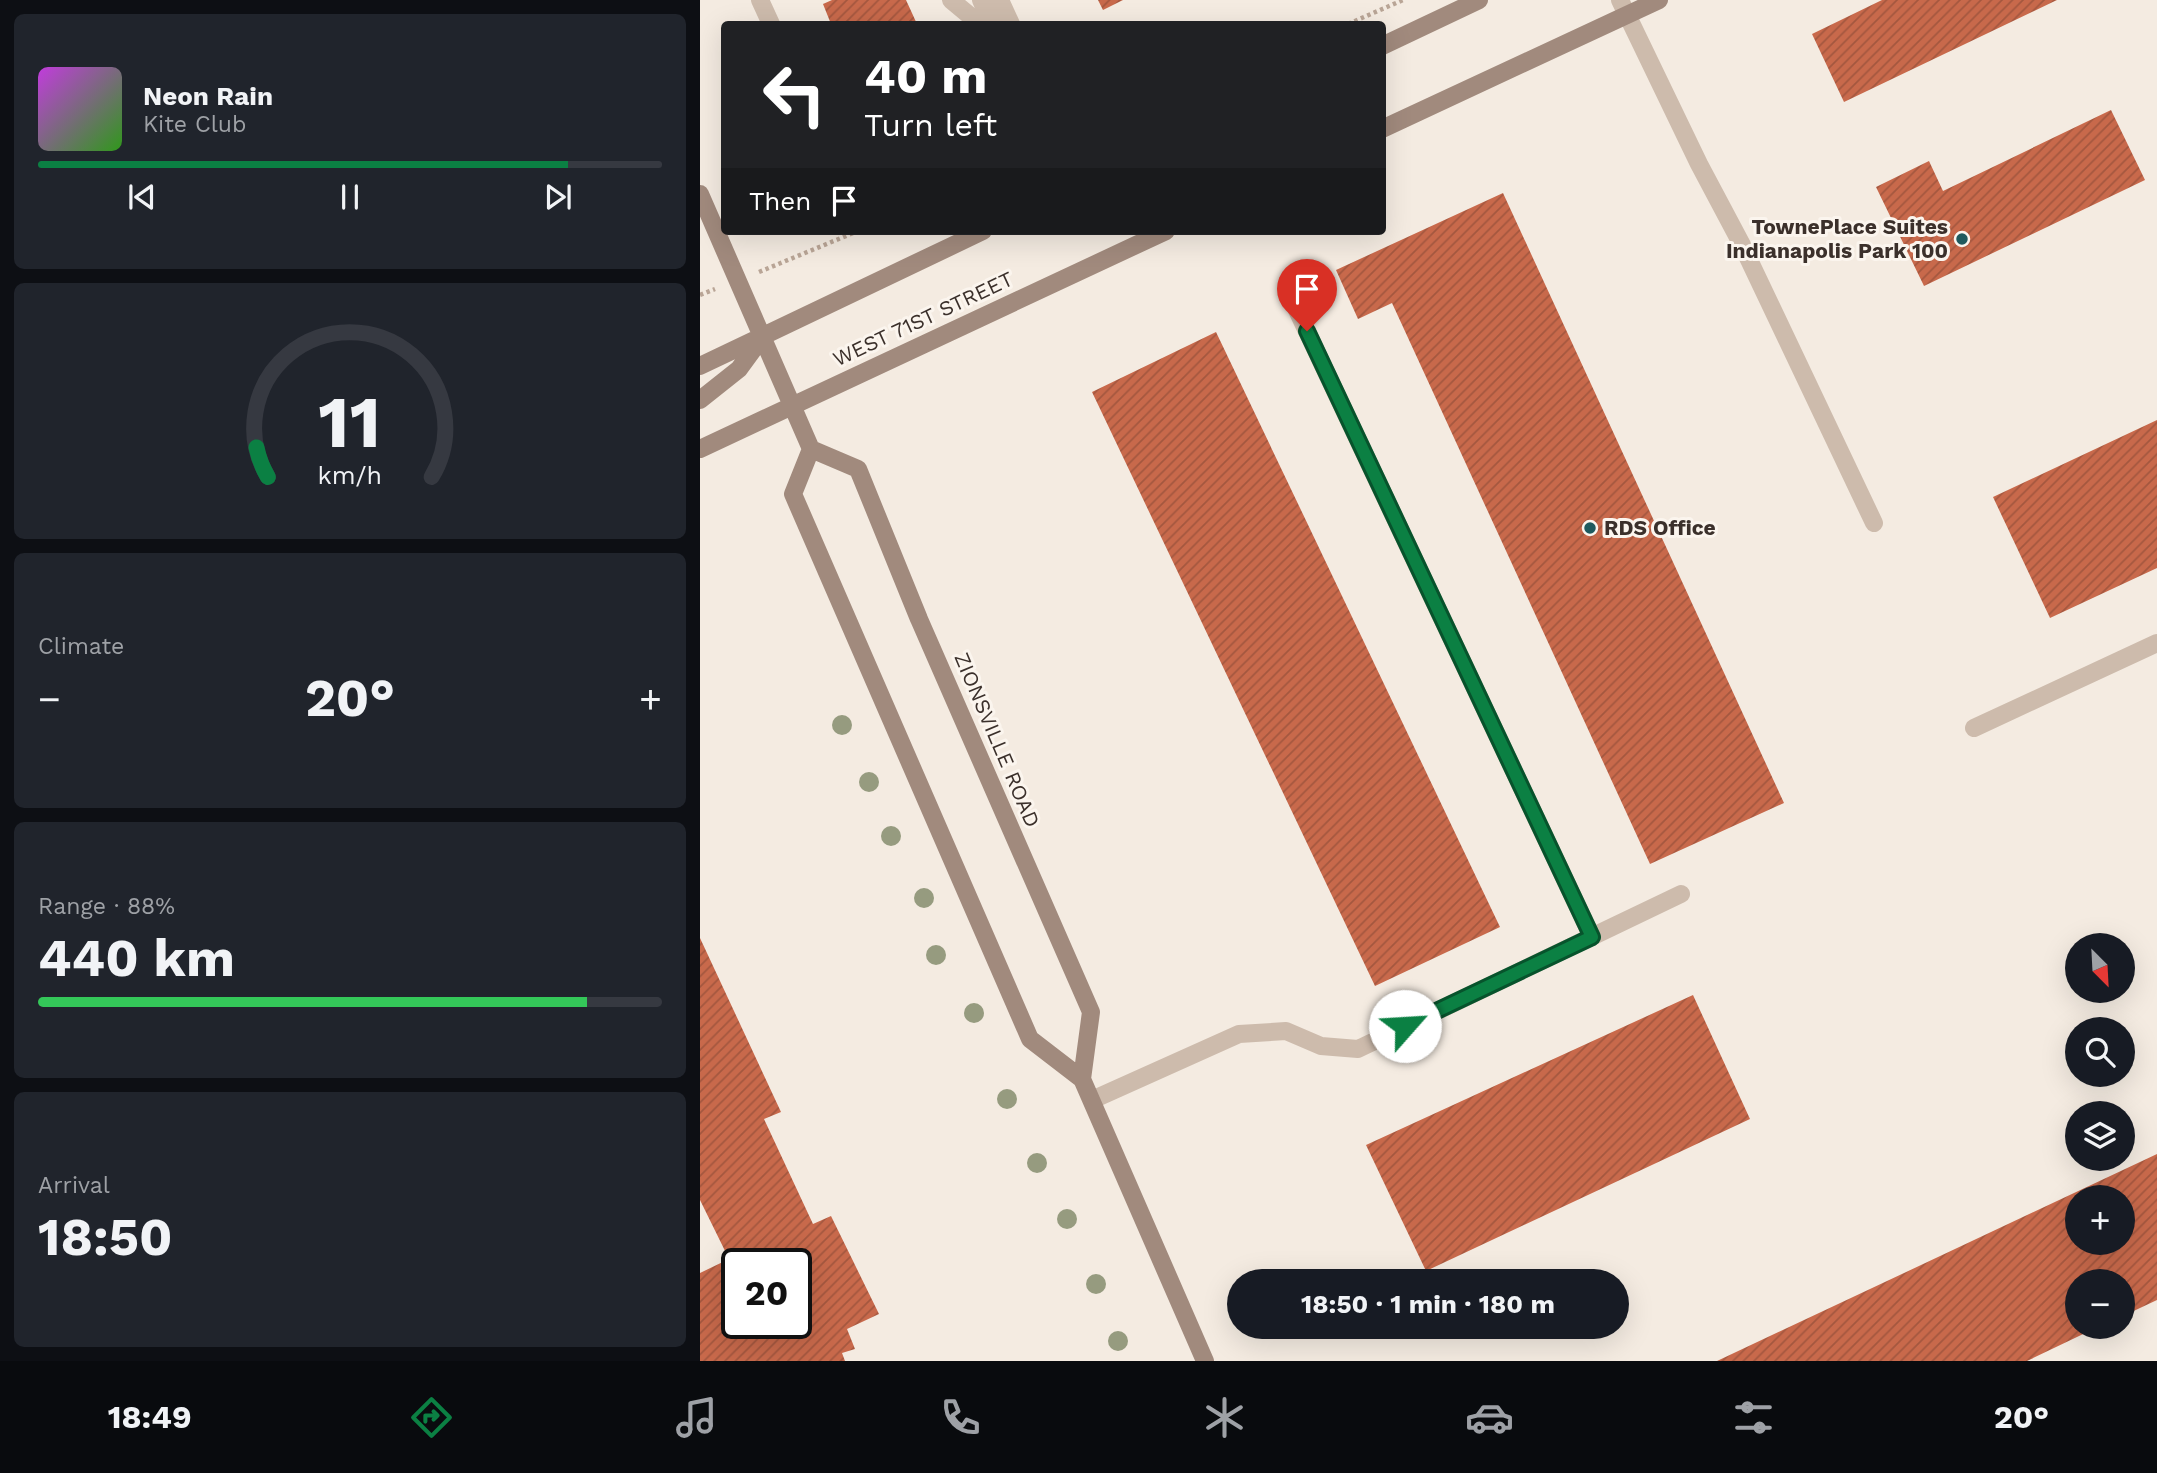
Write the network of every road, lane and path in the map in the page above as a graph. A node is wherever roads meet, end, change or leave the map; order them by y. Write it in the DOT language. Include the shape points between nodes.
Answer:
graph roads {
  1 [pos="760,0"];
  2 [pos="951,0"];
  3 [pos="965,0"];
  4 [pos="981,0"];
  5 [pos="1000,0"];
  6 [pos="1403,0"];
  7 [pos="1479,0"];
  8 [pos="1659,0"];
  9 [pos="1626,5"];
  10 [pos="770,21"];
  11 [pos="979,21"];
  12 [pos="981,21"];
  13 [pos="982,21"];
  14 [pos="1010,21"];
  15 [pos="1355,21"];
  16 [pos="1386,45"];
  17 [pos="1386,128"];
  18 [pos="700,194"];
  19 [pos="849,235"];
  20 [pos="975,235"];
  21 [pos="1157,235"];
  22 [pos="809,252"];
  23 [pos="1296,306"];
  24 [pos="764,335"];
  25 [pos="700,366"];
  26 [pos="700,400"];
  27 [pos="793,406"];
  28 [pos="700,449"];
  29 [pos="811,449"];
  30 [pos="1874,523"];
  31 [pos="2157,643"];
  32 [pos="1974,728"];
  33 [pos="1681,894"];
  34 [pos="1592,937"];
  35 [pos="1082,1079"];
  36 [pos="1092,1100"];
  37 [pos="1205,1361"];
  1 -- 10 [label="lane"];
  2 -- 11 [label="lane"];
  3 -- 12 [label="lane"];
  4 -- 13 [label="lane"];
  5 -- 14 [label="lane"];
  6 -- 15 [label="path"];
  7 -- 16 [label="main road"];
  8 -- 9 [label="main road"];
  9 -- 17 [label="main road"];
  9 -- 30 [label="lane"];
  18 -- 24 [label="main road"];
  19 -- 22 [label="path"];
  20 -- 24 [label="main road"];
  21 -- 27 [label="main road, WEST 71ST STREET"];
  23 -- 34 [label="lane"];
  24 -- 25 [label="main road"];
  24 -- 26 [label="main road" via="739,369"];
  24 -- 27 [label="main road"];
  27 -- 28 [label="main road, WEST 71ST STREET"];
  27 -- 29 [label="main road"];
  29 -- 35 [label="main road" via="793,494 1030,1039"];
  29 -- 35 [label="main road, ZIONSVILLE ROAD" via="858,469 1091,1012"];
  31 -- 32 [label="lane"];
  33 -- 34 [label="lane"];
  34 -- 36 [label="lane" via="1358,1049 1321,1046 1286,1031 1239,1034"];
  35 -- 36 [label="main road"];
  36 -- 37 [label="main road"];
}
